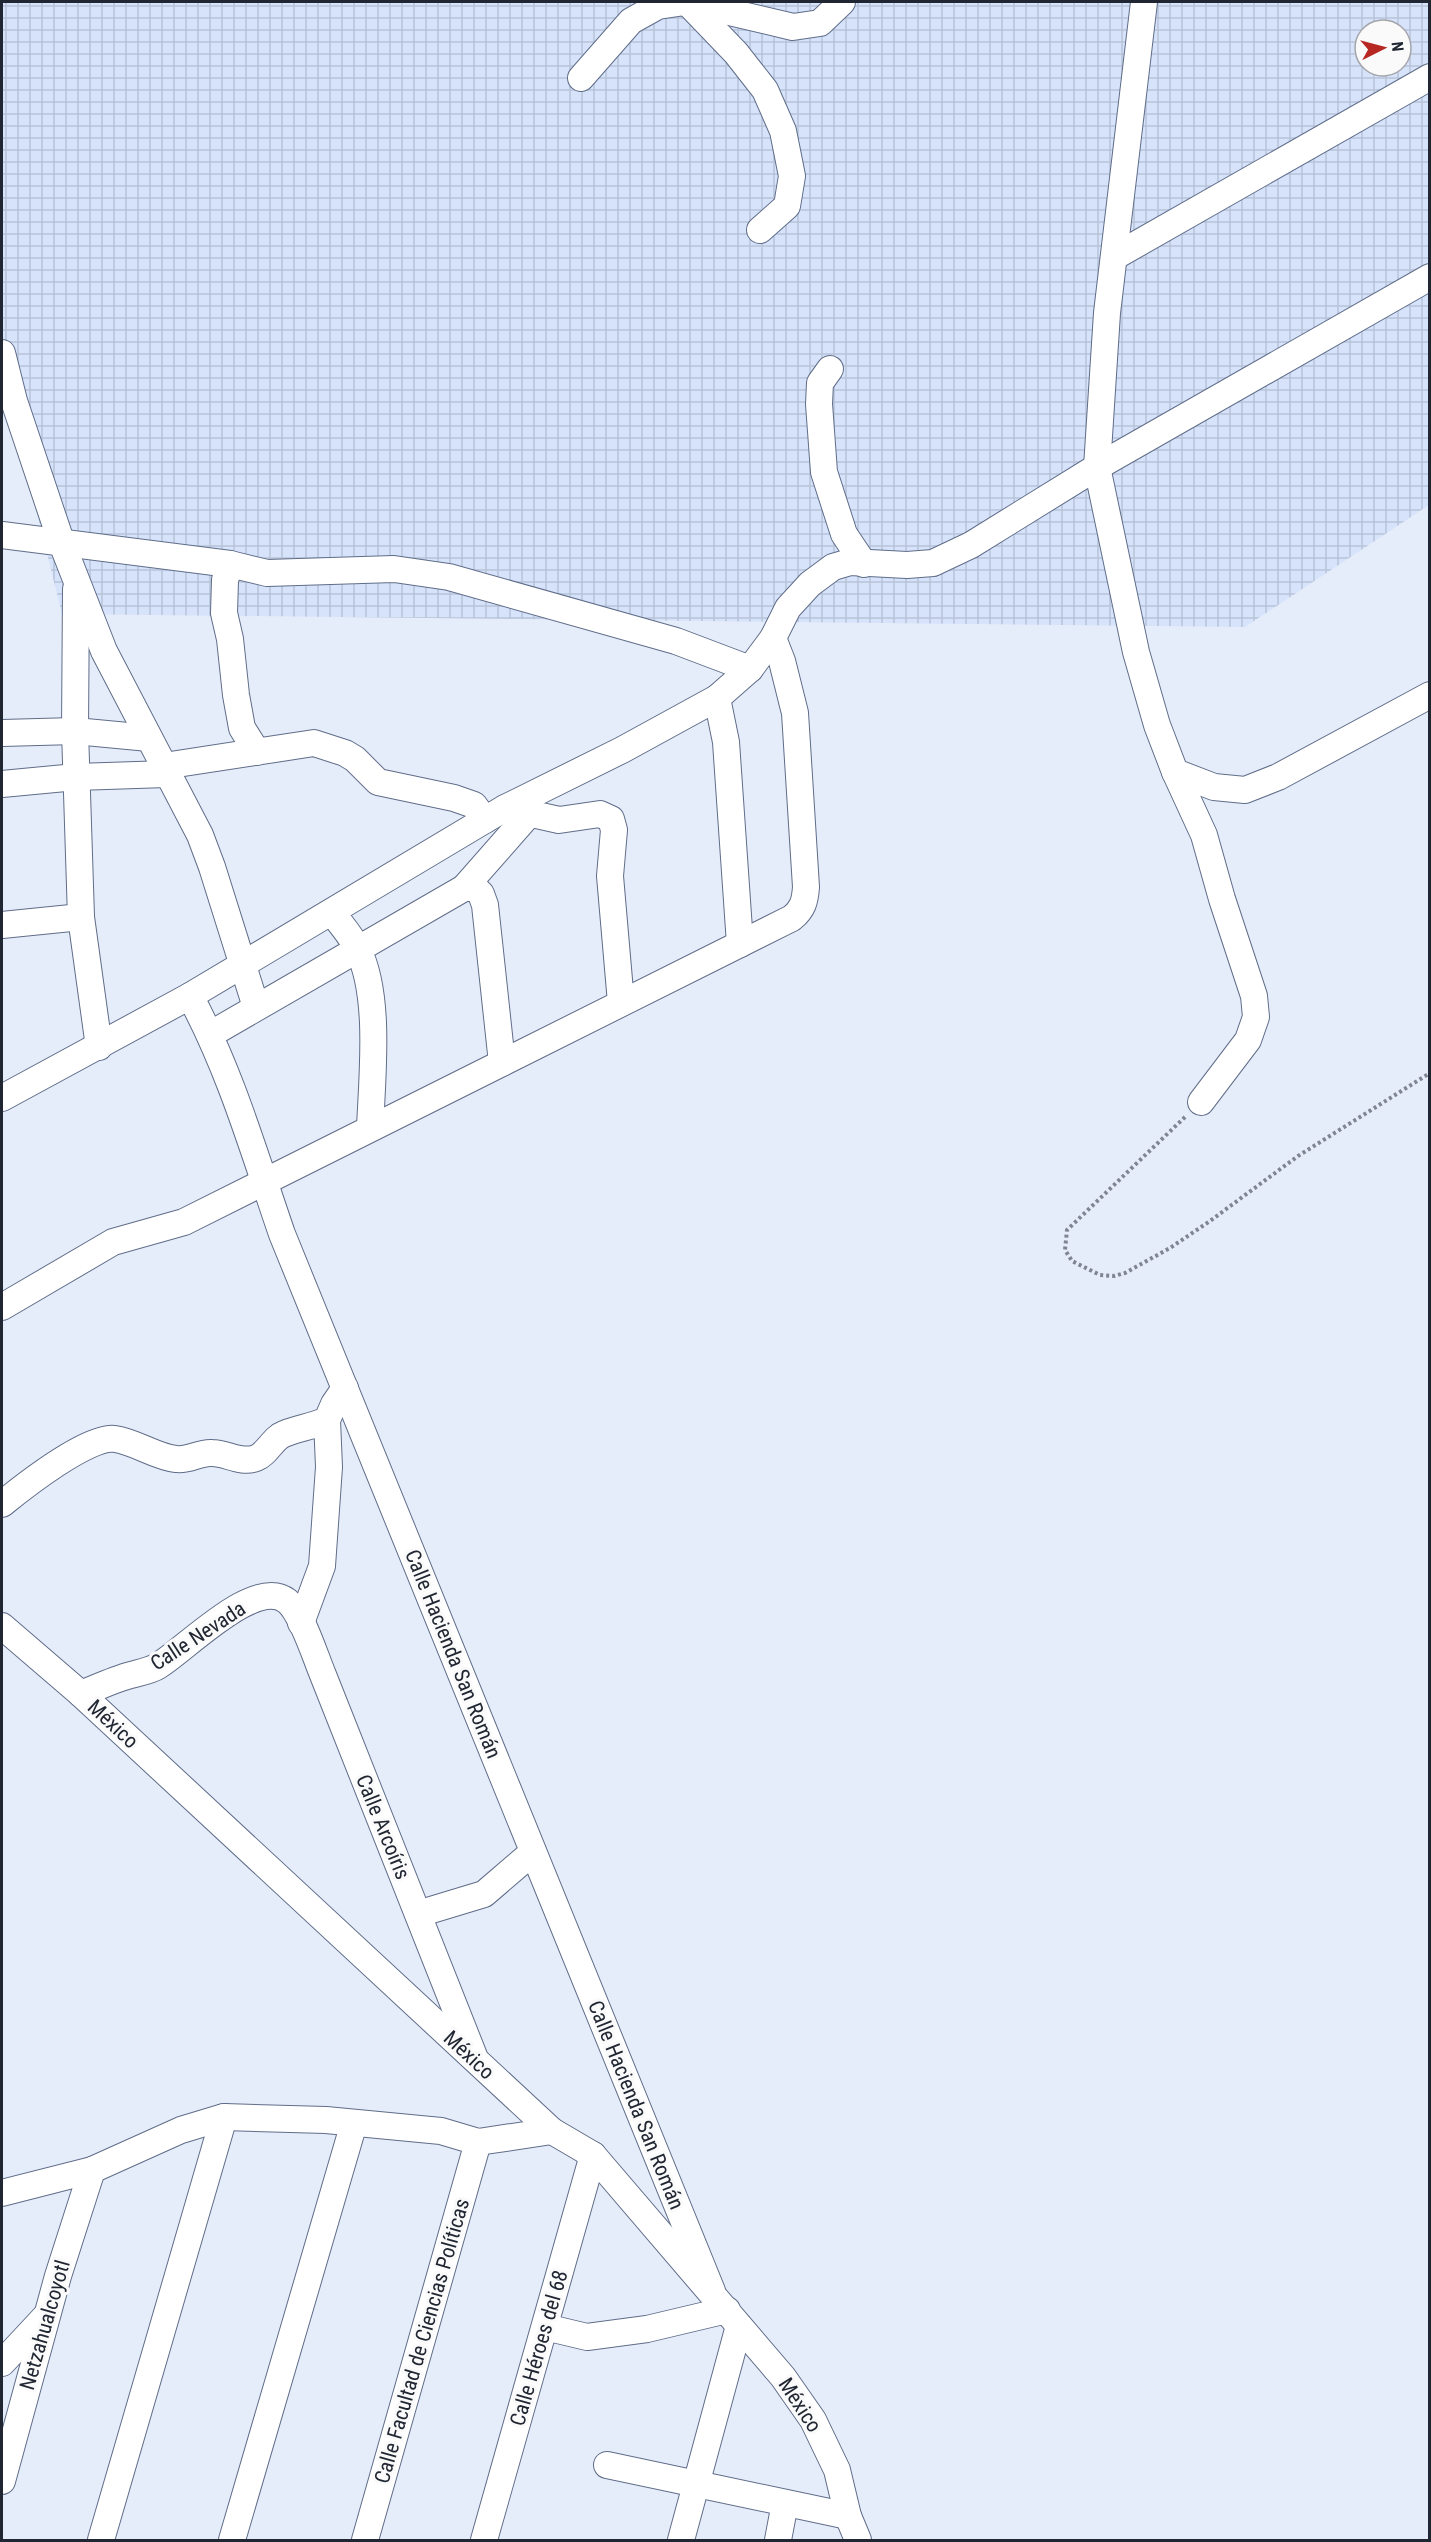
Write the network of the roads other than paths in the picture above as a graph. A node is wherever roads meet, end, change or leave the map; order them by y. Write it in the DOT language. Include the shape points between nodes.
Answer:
graph roads {
  1 [pos="686,2"];
  2 [pos="842,2"];
  3 [pos="1144,2"];
  4 [pos="658,4"];
  5 [pos="1430,77"];
  6 [pos="581,78"];
  7 [pos="760,230"];
  8 [pos="1114,257"];
  9 [pos="1430,278"];
  10 [pos="2,353"];
  11 [pos="830,369"];
  12 [pos="1097,467"];
  13 [pos="2,535"];
  14 [pos="61,541"];
  15 [pos="230,564"];
  16 [pos="864,564"];
  17 [pos="76,580"];
  18 [pos="773,638"];
  19 [pos="750,669"];
  20 [pos="1430,695"];
  21 [pos="717,698"];
  22 [pos="75,731"];
  23 [pos="2,733"];
  24 [pos="149,738"];
  25 [pos="256,752"];
  26 [pos="165,770"];
  27 [pos="1175,772"];
  28 [pos="76,777"];
  29 [pos="2,784"];
  30 [pos="507,814"];
  31 [pos="464,888"];
  32 [pos="332,912"];
  33 [pos="81,917"];
  34 [pos="2,925"];
  35 [pos="740,944"];
  36 [pos="358,950"];
  37 [pos="242,966"];
  38 [pos="190,996"];
  39 [pos="621,1004"];
  40 [pos="256,1007"];
  41 [pos="211,1034"];
  42 [pos="99,1047"];
  43 [pos="502,1063"];
  44 [pos="2,1098"];
  45 [pos="1201,1102"];
  46 [pos="370,1128"];
  47 [pos="265,1184"];
  48 [pos="2,1307"];
  49 [pos="345,1388"];
  50 [pos="327,1420"];
  51 [pos="2,1504"];
  52 [pos="282,1598"];
  53 [pos="301,1623"];
  54 [pos="2,1626"];
  55 [pos="81,1694"];
  56 [pos="533,1852"];
  57 [pos="418,1914"];
  58 [pos="477,2062"];
  59 [pos="224,2117"];
  60 [pos="354,2123"];
  61 [pos="552,2131"];
  62 [pos="478,2142"];
  63 [pos="593,2155"];
  64 [pos="92,2170"];
  65 [pos="2,2193"];
  66 [pos="726,2309"];
  67 [pos="47,2314"];
  68 [pos="545,2327"];
  69 [pos="2,2363"];
  70 [pos="607,2465"];
  71 [pos="2,2481"];
  72 [pos="697,2484"];
  73 [pos="785,2503"];
  74 [pos="848,2517"];
  75 [pos="101,2541"];
  76 [pos="232,2541"];
  77 [pos="365,2541"];
  78 [pos="484,2541"];
  79 [pos="681,2541"];
  80 [pos="778,2541"];
  81 [pos="858,2541"];
  1 -- 2 [label="street" via="793,27 820,23"];
  1 -- 4 [label="street"];
  1 -- 7 [label="street" via="736,53 765,90 783,131 792,176 787,206"];
  3 -- 8 [label="street"];
  4 -- 6 [label="street" via="631,21"];
  5 -- 8 [label="street"];
  8 -- 12 [label="street"];
  9 -- 12 [label="street"];
  10 -- 14 [label="street"];
  11 -- 16 [label="street" via="820,383 824,472 844,534"];
  12 -- 16 [label="street" via="971,545 933,562"];
  12 -- 27 [label="street" via="1136,652"];
  13 -- 14 [label="street"];
  14 -- 15 [label="street"];
  14 -- 17 [label="street"];
  15 -- 19 [label="street" via="267,573 394,569 449,577 676,641"];
  15 -- 25 [label="street" via="225,580 224,613 242,728"];
  16 -- 18 [label="street" via="850,562 833,567 810,584 788,608"];
  17 -- 22 [label="street"];
  17 -- 24 [label="street" via="104,651"];
  18 -- 19 [label="street"];
  18 -- 35 [label="street" via="795,713 807,887 800,912"];
  19 -- 21 [label="street"];
  20 -- 27 [label="street" via="1297,768 1245,790 1214,787"];
  21 -- 30 [label="street"];
  21 -- 35 [label="street" via="726,742"];
  22 -- 23 [label="street"];
  22 -- 24 [label="street"];
  22 -- 28 [label="street"];
  24 -- 26 [label="street"];
  25 -- 26 [label="street"];
  25 -- 30 [label="street" via="314,743 355,759 378,782"];
  26 -- 28 [label="street"];
  26 -- 37 [label="street" via="200,835"];
  27 -- 45 [label="street" via="1204,835 1254,996 1256,1017 1248,1040"];
  28 -- 29 [label="street"];
  28 -- 33 [label="street"];
  30 -- 31 [label="street"];
  30 -- 32 [label="street"];
  30 -- 39 [label="street" via="559,820 600,814 611,819 614,830 610,876"];
  31 -- 36 [label="street"];
  31 -- 43 [label="street" via="475,888 485,905"];
  32 -- 36 [label="street"];
  32 -- 37 [label="street"];
  33 -- 34 [label="street"];
  33 -- 42 [label="street"];
  35 -- 39 [label="street"];
  36 -- 40 [label="street"];
  36 -- 46 [label="street" via="372,1009"];
  37 -- 38 [label="street"];
  37 -- 40 [label="street"];
  38 -- 41 [label="street, Calle Hacienda San Román"];
  38 -- 42 [label="street"];
  39 -- 43 [label="street"];
  40 -- 41 [label="street"];
  41 -- 47 [label="street, Calle Hacienda San Román"];
  42 -- 44 [label="street"];
  43 -- 46 [label="street"];
  46 -- 47 [label="street"];
  47 -- 48 [label="street" via="184,1222 113,1242"];
  47 -- 49 [label="street, Calle Hacienda San Román"];
  49 -- 50 [label="street"];
  49 -- 56 [label="street, Calle Hacienda San Román"];
  50 -- 51 [label="street" via="282,1435 257,1458 241,1460 207,1452 174,1460 113,1438 94,1441"];
  50 -- 53 [label="street" via="329,1467 322,1566"];
  52 -- 53 [label="street, Calle Arcoíris"];
  52 -- 55 [label="street, Calle Nevada" via="253,1599 231,1610 156,1667"];
  53 -- 57 [label="street, Calle Arcoíris"];
  54 -- 55 [label="street, México"];
  55 -- 58 [label="street, México"];
  56 -- 57 [label="street" via="484,1894"];
  56 -- 66 [label="street, Calle Hacienda San Román"];
  57 -- 58 [label="street, Calle Arcoíris"];
  58 -- 61 [label="street, México"];
  59 -- 60 [label="street"];
  59 -- 64 [label="street" via="181,2130"];
  59 -- 75 [label="street"];
  60 -- 62 [label="street" via="441,2131"];
  60 -- 76 [label="street"];
  61 -- 62 [label="street"];
  61 -- 63 [label="street, México"];
  62 -- 77 [label="street, Calle Facultad de Ciencias Políticas"];
  63 -- 66 [label="street, México"];
  63 -- 68 [label="street, Calle Héroes del 68"];
  64 -- 65 [label="street"];
  64 -- 67 [label="street, Netzahualcoyotl"];
  66 -- 68 [label="street" via="647,2329 587,2337"];
  66 -- 72 [label="street"];
  66 -- 74 [label="street, México" via="813,2420 837,2470"];
  67 -- 69 [label="street"];
  67 -- 71 [label="street, Netzahualcoyotl"];
  68 -- 78 [label="street, Calle Héroes del 68"];
  70 -- 72 [label="street"];
  72 -- 73 [label="street"];
  72 -- 79 [label="street"];
  73 -- 74 [label="street"];
  73 -- 80 [label="street"];
  74 -- 81 [label="street, México"];
}
